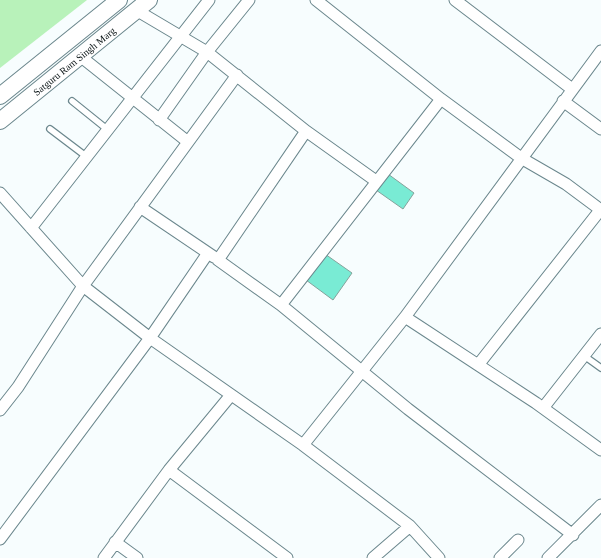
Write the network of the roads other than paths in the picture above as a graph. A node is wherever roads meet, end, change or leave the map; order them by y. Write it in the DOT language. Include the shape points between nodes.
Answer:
graph roads {
  1 [pos="119,0"];
  2 [pos="149,0"];
  3 [pos="209,0"];
  4 [pos="249,0"];
  5 [pos="316,0"];
  6 [pos="455,0"];
  7 [pos="136,10"];
  8 [pos="182,36"];
  9 [pos="601,51"];
  10 [pos="207,52"];
  11 [pos="80,56"];
  12 [pos="237,75"];
  13 [pos="572,89"];
  14 [pos="0,96"];
  15 [pos="441,99"];
  16 [pos="132,100"];
  17 [pos="72,101"];
  18 [pos="563,101"];
  19 [pos="159,120"];
  20 [pos="0,121"];
  21 [pos="50,129"];
  22 [pos="601,129"];
  23 [pos="108,130"];
  24 [pos="306,131"];
  25 [pos="188,142"];
  26 [pos="87,157"];
  27 [pos="520,158"];
  28 [pos="376,181"];
  29 [pos="0,193"];
  30 [pos="140,207"];
  31 [pos="601,209"];
  32 [pos="31,228"];
  33 [pos="213,256"];
  34 [pos="83,286"];
  35 [pos="281,305"];
  36 [pos="405,317"];
  37 [pos="601,334"];
  38 [pos="150,338"];
  39 [pos="583,355"];
  40 [pos="478,365"];
  41 [pos="601,368"];
  42 [pos="362,371"];
  43 [pos="231,395"];
  44 [pos="543,408"];
  45 [pos="0,410"];
  46 [pos="303,445"];
  47 [pos="601,450"];
  48 [pos="169,470"];
  49 [pos="601,505"];
  50 [pos="410,526"];
  51 [pos="573,535"];
  52 [pos="0,539"];
  53 [pos="518,540"];
  54 [pos="115,542"];
  55 [pos="376,557"];
  56 [pos="104,558"];
  57 [pos="137,558"];
  58 [pos="287,558"];
  59 [pos="439,558"];
  60 [pos="500,558"];
  61 [pos="548,558"];
  1 -- 14 [label="main road, Satguru Ram Singh Marg"];
  2 -- 7 [label="main road, Satguru Ram Singh Marg"];
  3 -- 8 [label="street"];
  4 -- 10 [label="street"];
  5 -- 15 [label="street"];
  6 -- 13 [label="street"];
  7 -- 8 [label="street"];
  7 -- 11 [label="main road, Satguru Ram Singh Marg"];
  8 -- 10 [label="street"];
  8 -- 16 [label="street"];
  9 -- 13 [label="street"];
  10 -- 12 [label="street"];
  10 -- 19 [label="street"];
  11 -- 16 [label="street"];
  11 -- 20 [label="main road, Satguru Ram Singh Marg"];
  12 -- 24 [label="street"];
  12 -- 25 [label="street"];
  13 -- 18 [label="street"];
  15 -- 27 [label="street"];
  15 -- 28 [label="street"];
  16 -- 19 [label="street"];
  16 -- 23 [label="street"];
  17 -- 23 [label="lane"];
  18 -- 22 [label="street"];
  18 -- 27 [label="street"];
  19 -- 25 [label="street"];
  21 -- 26 [label="lane"];
  23 -- 26 [label="street"];
  24 -- 28 [label="street"];
  24 -- 33 [label="street"];
  25 -- 30 [label="street"];
  26 -- 32 [label="street"];
  27 -- 31 [label="street" via="566,184"];
  27 -- 36 [label="street"];
  28 -- 35 [label="street"];
  29 -- 32 [label="street"];
  30 -- 33 [label="street"];
  30 -- 34 [label="street"];
  31 -- 40 [label="street"];
  32 -- 34 [label="street"];
  33 -- 35 [label="street"];
  33 -- 38 [label="street"];
  34 -- 38 [label="street"];
  34 -- 45 [label="street" via="18,387"];
  35 -- 42 [label="street"];
  36 -- 40 [label="street"];
  36 -- 42 [label="street"];
  37 -- 39 [label="street"];
  38 -- 43 [label="street"];
  38 -- 52 [label="street"];
  39 -- 41 [label="lane"];
  39 -- 44 [label="street"];
  40 -- 44 [label="street"];
  42 -- 46 [label="street"];
  42 -- 51 [label="street"];
  43 -- 46 [label="street"];
  43 -- 48 [label="street"];
  44 -- 47 [label="street"];
  46 -- 50 [label="street"];
  48 -- 54 [label="street"];
  48 -- 58 [label="street"];
  49 -- 51 [label="street"];
  50 -- 55 [label="street"];
  50 -- 59 [label="street"];
  51 -- 61 [label="street"];
  53 -- 60 [label="street"];
  54 -- 56 [label="street"];
  54 -- 57 [label="street"];
}
